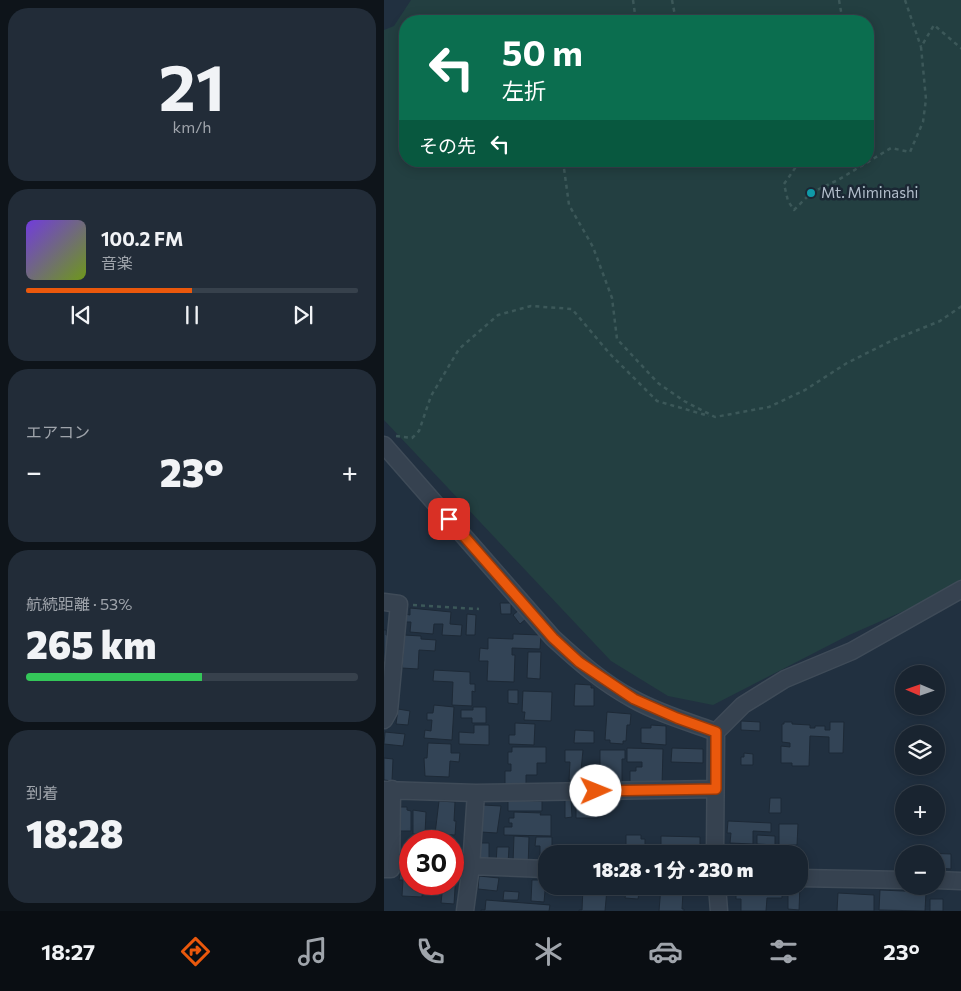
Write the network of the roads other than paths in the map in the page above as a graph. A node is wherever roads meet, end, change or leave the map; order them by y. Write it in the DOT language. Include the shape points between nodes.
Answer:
graph roads {
  1 [pos="387,440"];
  2 [pos="961,589"];
  3 [pos="392,603"];
  4 [pos="384,720"];
  5 [pos="716,732"];
  6 [pos="716,789"];
  7 [pos="388,790"];
  8 [pos="476,793"];
  9 [pos="715,845"];
  10 [pos="471,866"];
  11 [pos="384,869"];
  12 [pos="538,869"];
  13 [pos="808,878"];
  14 [pos="895,880"];
  15 [pos="945,880"];
  16 [pos="961,881"];
  17 [pos="718,895"];
  18 [pos="465,911"];
  19 [pos="719,911"];
  1 -- 5 [label="street" via="553,638 579,662 634,699"];
  2 -- 5 [label="street" via="852,651 785,680 743,705"];
  3 -- 4 [label="street" via="389,711"];
  5 -- 6 [label="street"];
  6 -- 8 [label="street"];
  6 -- 9 [label="street"];
  7 -- 8 [label="street"];
  7 -- 11 [label="street" via="391,869"];
  8 -- 10 [label="street"];
  10 -- 12 [label="street"];
  10 -- 18 [label="street"];
  13 -- 14 [label="street"];
  15 -- 16 [label="street"];
  17 -- 19 [label="street"];
}
